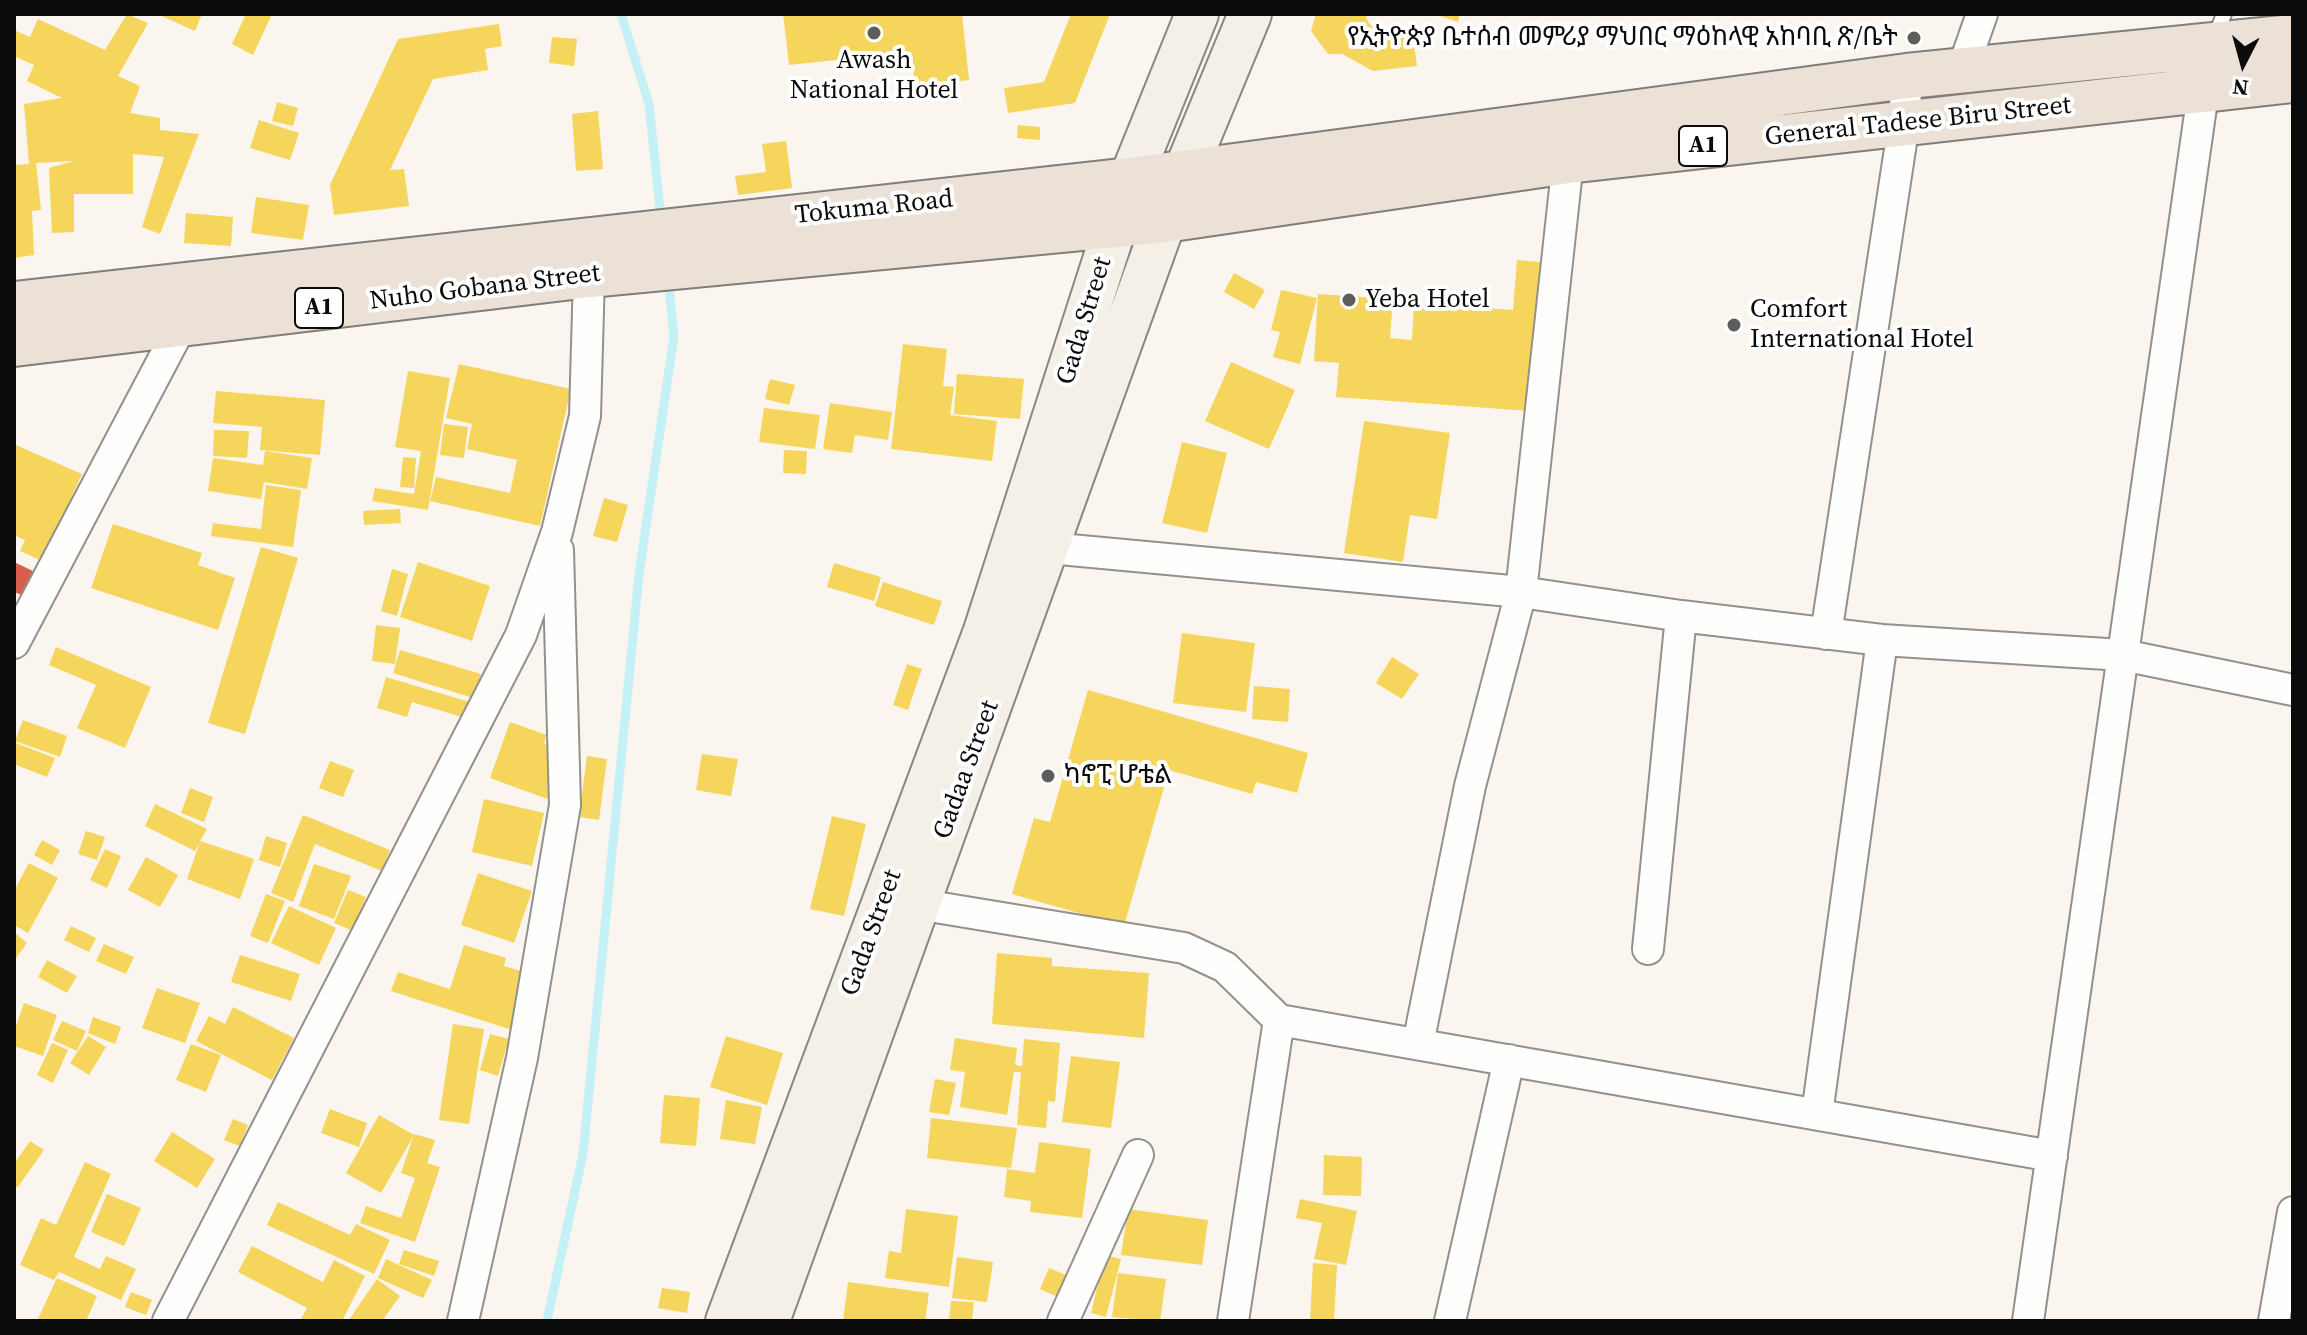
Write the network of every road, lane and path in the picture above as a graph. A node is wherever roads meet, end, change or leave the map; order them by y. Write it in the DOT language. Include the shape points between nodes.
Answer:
graph roads {
  1 [pos="1197,14"];
  2 [pos="1250,14"];
  3 [pos="1982,14"];
  4 [pos="2218,30"];
  5 [pos="2293,37"];
  6 [pos="1962,71"];
  7 [pos="1907,76"];
  8 [pos="2293,80"];
  9 [pos="2202,90"];
  10 [pos="1904,123"];
  11 [pos="1568,161"];
  12 [pos="1184,174"];
  13 [pos="1130,180"];
  14 [pos="1165,220"];
  15 [pos="1115,223"];
  16 [pos="775,238"];
  17 [pos="610,261"];
  18 [pos="14,304"];
  19 [pos="187,304"];
  20 [pos="14,344"];
  21 [pos="557,532"];
  22 [pos="1049,548"];
  23 [pos="1521,592"];
  24 [pos="1681,616"];
  25 [pos="1826,634"];
  26 [pos="1882,640"];
  27 [pos="14,643"];
  28 [pos="2123,655"];
  29 [pos="2293,690"];
  30 [pos="917,904"];
  31 [pos="1648,949"];
  32 [pos="1279,1020"];
  33 [pos="1418,1044"];
  34 [pos="1509,1060"];
  35 [pos="1817,1114"];
  36 [pos="1138,1155"];
  37 [pos="2052,1156"];
  38 [pos="2293,1212"];
  39 [pos="168,1321"];
  40 [pos="463,1321"];
  41 [pos="727,1321"];
  42 [pos="768,1321"];
  43 [pos="1063,1321"];
  44 [pos="1233,1321"];
  45 [pos="1450,1321"];
  46 [pos="2028,1321"];
  47 [pos="2274,1321"];
  1 -- 13 [label="main road, Gada Street"];
  2 -- 12 [label="main road, Gadaa Street"];
  3 -- 6 [label="street"];
  4 -- 5 [label="main road, General Tadese Biru Street / A1"];
  4 -- 6 [label="main road, General Tadese Biru Street / A1"];
  4 -- 9 [label="street"];
  6 -- 7 [label="main road, General Tadese Biru Street / A1"];
  7 -- 10 [label="street"];
  7 -- 12 [label="main road, General Tadese Biru Street / A1"];
  8 -- 9 [label="main road, General Tadese Biru Street / A1"];
  9 -- 10 [label="main road, General Tadese Biru Street / A1"];
  9 -- 28 [label="street"];
  10 -- 11 [label="main road, General Tadese Biru Street / A1"];
  10 -- 25 [label="street"];
  11 -- 14 [label="main road, General Tadese Biru Street / A1"];
  11 -- 23 [label="street"];
  12 -- 13 [label="main road, General Tadese Biru Street / A1"];
  12 -- 14 [label="main road, Gadaa Street"];
  13 -- 15 [label="main road, Gada Street"];
  13 -- 16 [label="main road, Tokuma Road / A1"];
  14 -- 15 [label="main road, General Tadese Biru Street / A1"];
  14 -- 22 [label="main road, Gadaa Street"];
  15 -- 16 [label="main road, Tokuma Road / A1"];
  15 -- 41 [label="main road, Gada Street" via="985,631"];
  16 -- 17 [label="main road, Tokuma Road / A1"];
  17 -- 19 [label="main road, Nuho Gobana Street / A1"];
  17 -- 21 [label="street" via="585,416"];
  18 -- 19 [label="main road, Nuho Gobana Street / A1"];
  19 -- 20 [label="main road, Nuho Gobana Street / A1"];
  19 -- 27 [label="street"];
  21 -- 39 [label="street" via="521,635 478,724"];
  21 -- 40 [label="street" via="565,805 522,1058"];
  22 -- 23 [label="street"];
  22 -- 30 [label="main road, Gadaa Street"];
  23 -- 24 [label="street"];
  23 -- 33 [label="street" via="1470,786"];
  24 -- 25 [label="street"];
  24 -- 31 [label="street"];
  25 -- 26 [label="street"];
  26 -- 28 [label="street"];
  26 -- 35 [label="street"];
  28 -- 29 [label="street"];
  28 -- 37 [label="street"];
  30 -- 32 [label="street" via="1184,948 1225,967"];
  30 -- 42 [label="main road, Gadaa Street"];
  32 -- 33 [label="street"];
  32 -- 44 [label="street"];
  33 -- 34 [label="street"];
  34 -- 35 [label="street"];
  34 -- 45 [label="street"];
  35 -- 37 [label="street"];
  36 -- 43 [label="street"];
  37 -- 46 [label="street"];
  38 -- 47 [label="street"];
}
